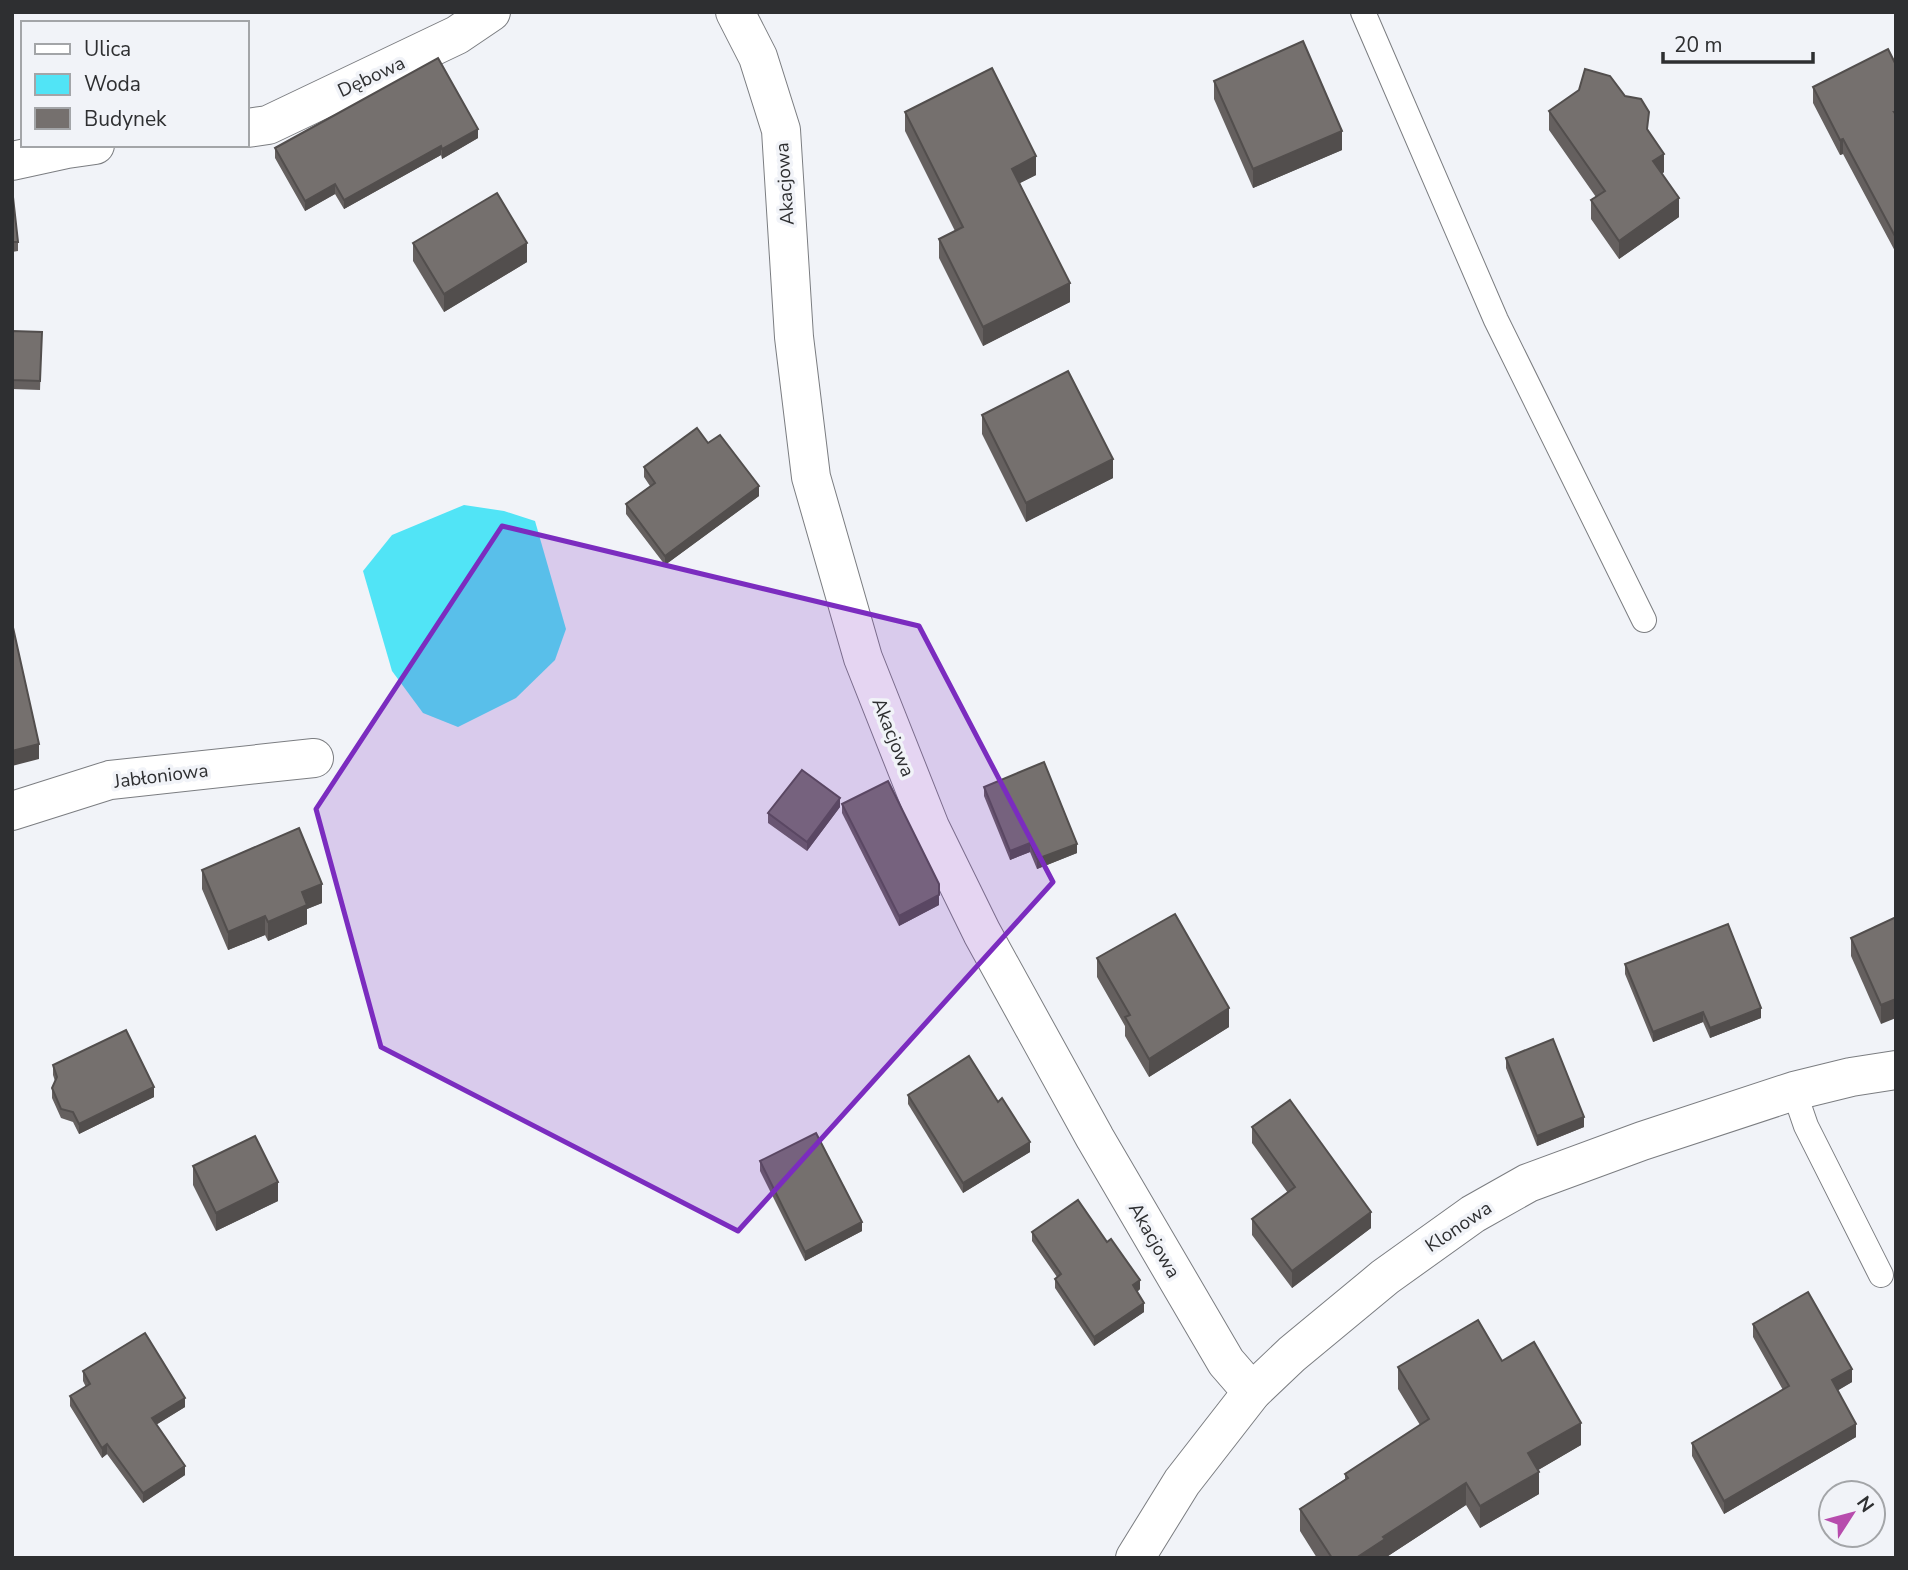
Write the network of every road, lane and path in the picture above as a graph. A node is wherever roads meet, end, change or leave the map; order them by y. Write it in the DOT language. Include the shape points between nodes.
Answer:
graph roads {
  1 [pos="491,12"];
  2 [pos="735,12"];
  3 [pos="1363,12"];
  4 [pos="248,128"];
  5 [pos="81,147"];
  6 [pos="12,161"];
  7 [pos="1644,620"];
  8 [pos="314,758"];
  9 [pos="12,811"];
  10 [pos="1896,1070"];
  11 [pos="1794,1091"];
  12 [pos="1881,1275"];
  13 [pos="1252,1392"];
  14 [pos="1135,1558"];
  1 -- 4 [label="street, Dębowa" via="457,35 268,125"];
  2 -- 13 [label="street, Akacjowa" via="758,57 781,130 794,337 811,477 863,658 930,827 982,933 1226,1362"];
  3 -- 7 [label="lane" via="1496,320"];
  5 -- 6 [label="street"];
  8 -- 9 [label="street, Jabłoniowa" via="110,780"];
  10 -- 11 [label="street, Klonowa"];
  11 -- 12 [label="lane" via="1806,1126"];
  11 -- 13 [label="street, Klonowa" via="1528,1182 1473,1214 1385,1277"];
  13 -- 14 [label="street, Klonowa" via="1182,1482"];
}
